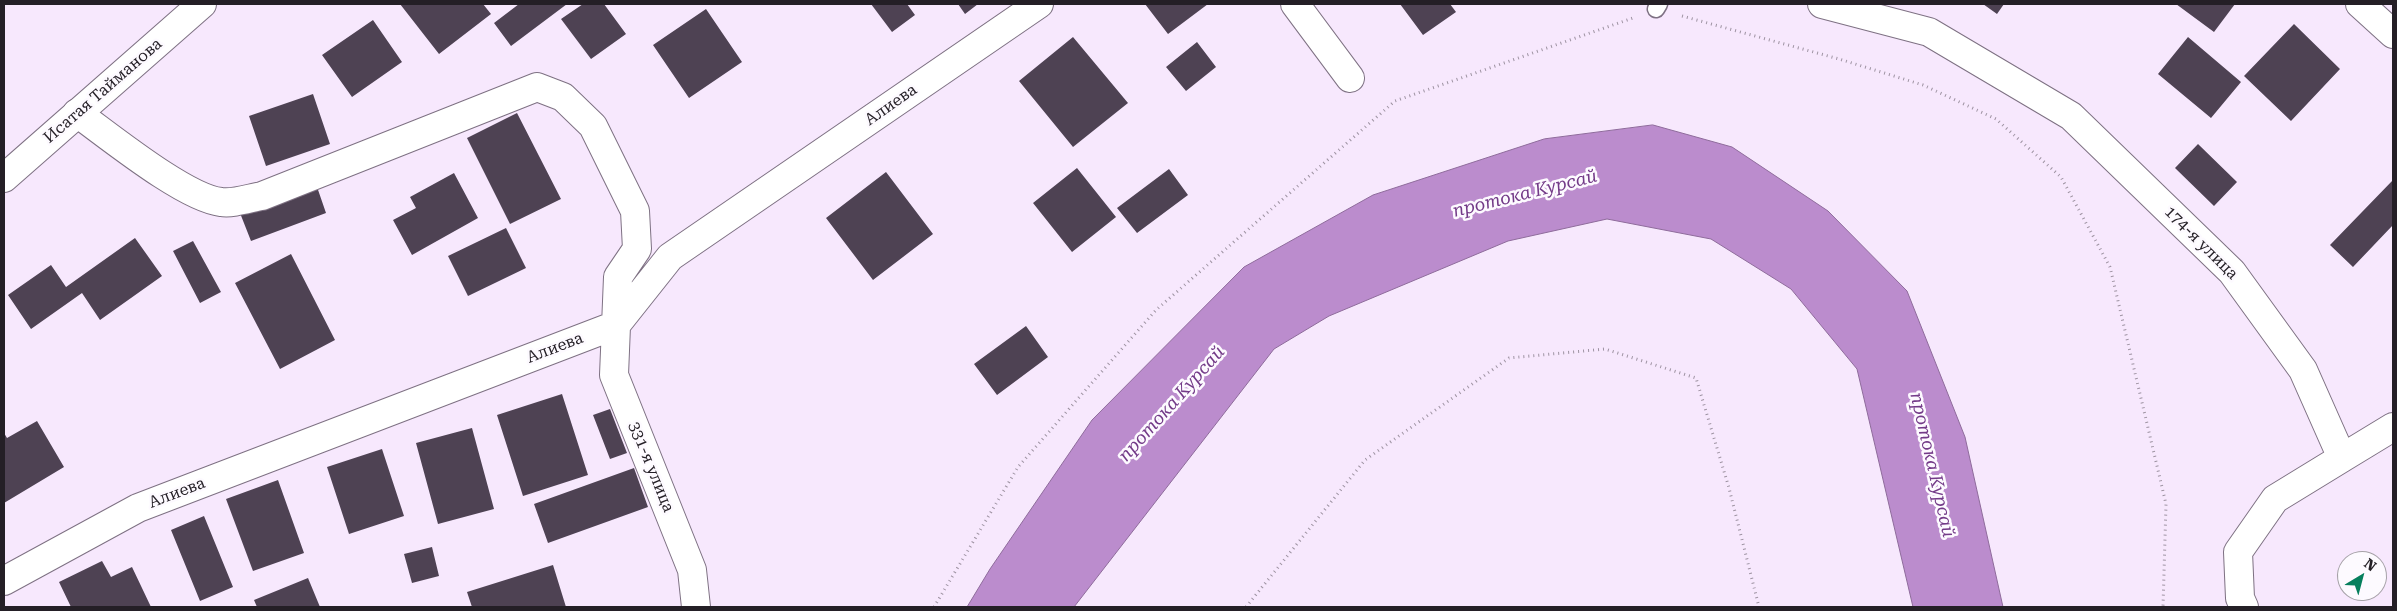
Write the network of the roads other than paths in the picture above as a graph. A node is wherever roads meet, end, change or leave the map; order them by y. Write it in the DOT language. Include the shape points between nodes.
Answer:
graph roads {
  1 [pos="202,4"];
  2 [pos="1039,4"];
  3 [pos="1295,4"];
  4 [pos="1822,4"];
  5 [pos="2360,4"];
  6 [pos="2393,34"];
  7 [pos="1350,78"];
  8 [pos="77,113"];
  9 [pos="4,178"];
  10 [pos="616,325"];
  11 [pos="2393,427"];
  12 [pos="2342,458"];
  13 [pos="4,581"];
  14 [pos="696,607"];
  15 [pos="2244,607"];
  1 -- 8 [label="street, Исатая Тайманова"];
  2 -- 10 [label="street, Алиева" via="670,257"];
  3 -- 7 [label="street"];
  4 -- 12 [label="street, 174-я улица" via="1929,32 2071,116 2232,272 2303,370"];
  5 -- 6 [label="street"];
  8 -- 9 [label="street, Исатая Тайманова"];
  8 -- 10 [label="street, 331-я улица" via="168,177 202,197 222,202 262,196 537,87 563,97 593,126 635,211 637,249 618,277"];
  10 -- 13 [label="street, Алиева" via="138,508"];
  10 -- 14 [label="street, 331-я улица" via="614,375 692,570"];
  11 -- 12 [label="street"];
  12 -- 15 [label="street" via="2275,499 2238,552 2240,598"];
}
